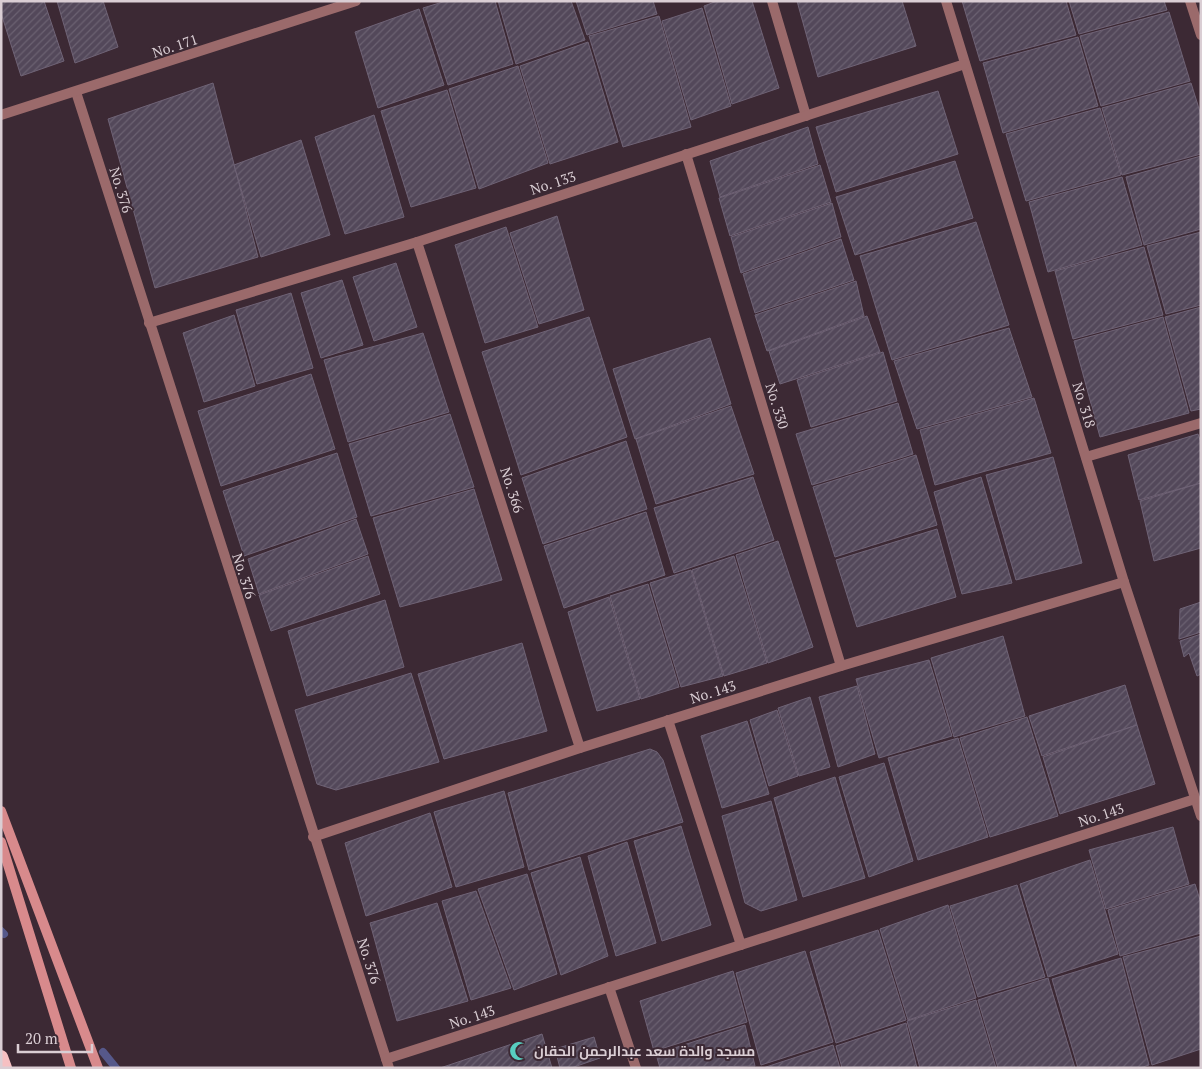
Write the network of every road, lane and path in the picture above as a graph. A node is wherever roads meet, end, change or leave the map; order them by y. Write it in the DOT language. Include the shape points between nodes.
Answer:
graph roads {
  1 [pos="356,1"];
  2 [pos="772,1"];
  3 [pos="946,1"];
  4 [pos="1190,1"];
  5 [pos="1201,35"];
  6 [pos="965,64"];
  7 [pos="76,92"];
  8 [pos="1,115"];
  9 [pos="806,116"];
  10 [pos="686,154"];
  11 [pos="417,242"];
  12 [pos="149,323"];
  13 [pos="1201,423"];
  14 [pos="1086,457"];
  15 [pos="1124,582"];
  16 [pos="841,666"];
  17 [pos="668,720"];
  18 [pos="580,748"];
  19 [pos="1195,799"];
  20 [pos="1,810"];
  21 [pos="1201,816"];
  22 [pos="313,837"];
  23 [pos="1,842"];
  24 [pos="741,945"];
  25 [pos="609,987"];
  26 [pos="1,1056"];
  27 [pos="387,1063"];
  28 [pos="5,1068"];
  29 [pos="70,1068"];
  30 [pos="98,1068"];
  31 [pos="636,1068"];
  1 -- 7 [label="street, No. 171"];
  2 -- 9 [label="street"];
  3 -- 6 [label="street, No. 318"];
  4 -- 5 [label="street"];
  6 -- 9 [label="street, No. 133"];
  6 -- 14 [label="street, No. 318"];
  7 -- 8 [label="street, No. 171"];
  7 -- 12 [label="street, No. 376"];
  9 -- 10 [label="street, No. 133"];
  10 -- 11 [label="street, No. 133"];
  10 -- 16 [label="street, No. 330"];
  11 -- 12 [label="street, No. 133"];
  11 -- 18 [label="street, No. 366"];
  12 -- 22 [label="street, No. 376"];
  13 -- 14 [label="street"];
  14 -- 15 [label="street, No. 318"];
  15 -- 16 [label="street, No. 143"];
  15 -- 19 [label="street, No. 318"];
  16 -- 17 [label="street, No. 143"];
  17 -- 18 [label="street, No. 143"];
  17 -- 24 [label="street"];
  18 -- 22 [label="street, No. 143"];
  19 -- 21 [label="street, No. 318"];
  19 -- 24 [label="street, No. 143"];
  20 -- 30 [label="main road"];
  22 -- 27 [label="street, No. 376"];
  23 -- 29 [label="main road"];
  24 -- 25 [label="street, No. 143"];
  25 -- 27 [label="street, No. 143"];
  25 -- 31 [label="street"];
  26 -- 28 [label="highway"];
}
